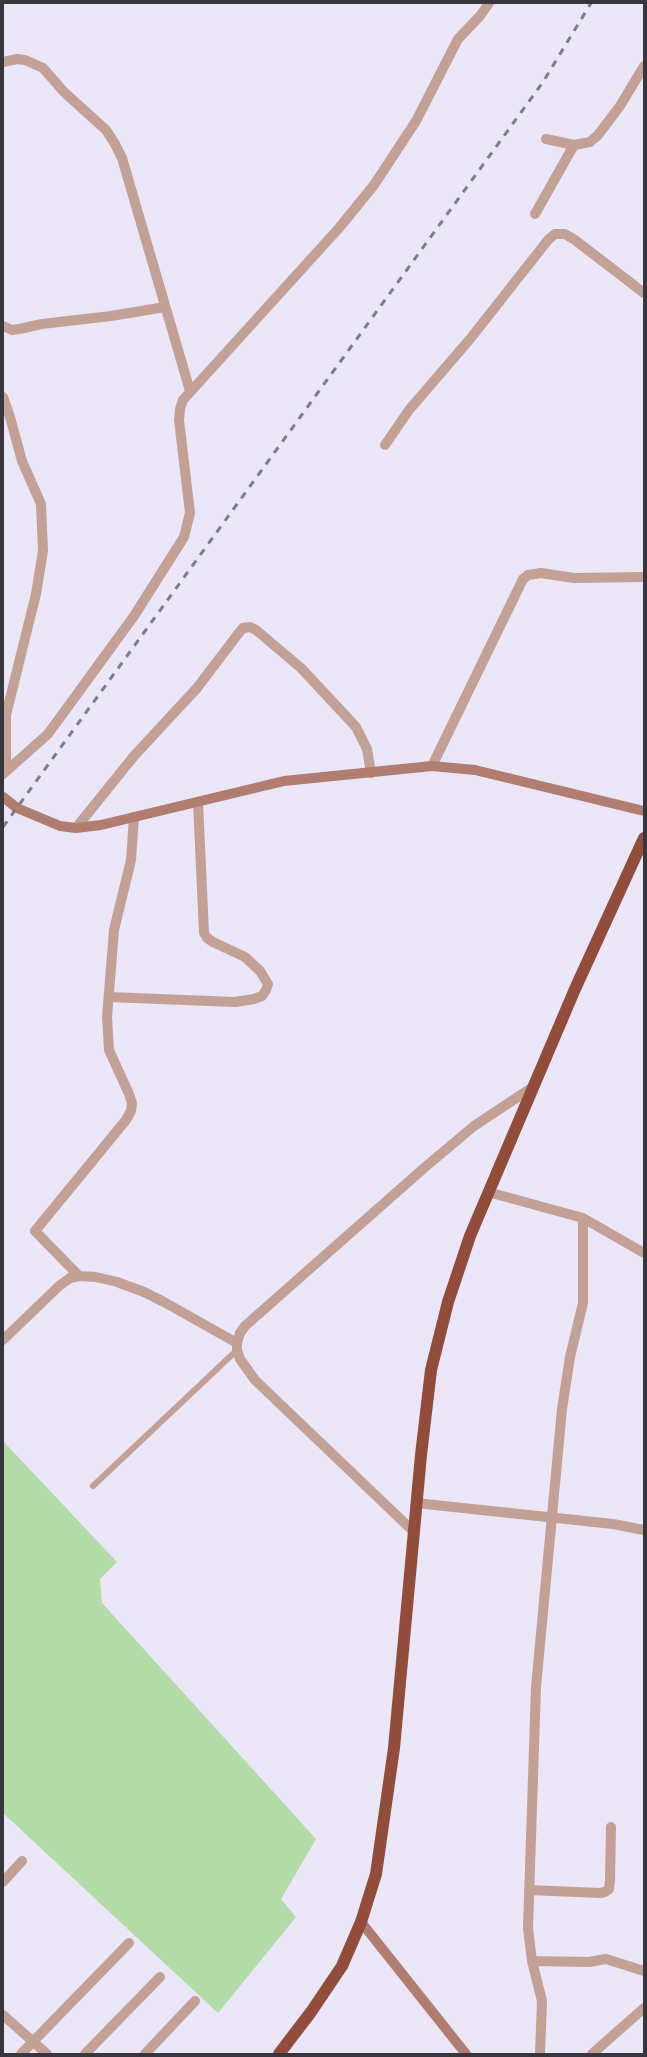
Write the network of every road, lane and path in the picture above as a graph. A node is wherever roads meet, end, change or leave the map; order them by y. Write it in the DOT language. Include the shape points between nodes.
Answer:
graph roads {
  1 [pos="489,3"];
  2 [pos="3,62"];
  3 [pos="644,66"];
  4 [pos="546,139"];
  5 [pos="574,145"];
  6 [pos="535,214"];
  7 [pos="644,293"];
  8 [pos="165,307"];
  9 [pos="3,326"];
  10 [pos="190,391"];
  11 [pos="3,397"];
  12 [pos="385,445"];
  13 [pos="644,577"];
  14 [pos="432,766"];
  15 [pos="371,772"];
  16 [pos="5,773"];
  17 [pos="3,797"];
  18 [pos="198,802"];
  19 [pos="644,812"];
  20 [pos="134,817"];
  21 [pos="76,828"];
  22 [pos="644,838"];
  23 [pos="109,997"];
  24 [pos="533,1087"];
  25 [pos="488,1192"];
  26 [pos="583,1218"];
  27 [pos="644,1253"];
  28 [pos="79,1276"];
  29 [pos="3,1340"];
  30 [pos="237,1347"];
  31 [pos="93,1486"];
  32 [pos="416,1504"];
  33 [pos="552,1519"];
  34 [pos="644,1530"];
  35 [pos="414,1532"];
  36 [pos="611,1827"];
  37 [pos="22,1861"];
  38 [pos="3,1882"];
  39 [pos="529,1890"];
  40 [pos="361,1922"];
  41 [pos="129,1943"];
  42 [pos="532,1961"];
  43 [pos="644,1971"];
  44 [pos="160,1977"];
  45 [pos="195,2001"];
  46 [pos="644,2008"];
  47 [pos="3,2015"];
  48 [pos="33,2042"];
  49 [pos="21,2054"];
  50 [pos="47,2054"];
  51 [pos="85,2054"];
  52 [pos="145,2054"];
  53 [pos="279,2054"];
  54 [pos="466,2054"];
  55 [pos="540,2054"];
  56 [pos="592,2054"];
  1 -- 10 [label="street" via="458,39 416,122 374,185 339,228"];
  2 -- 8 [label="street" via="17,58 43,68 64,92 106,130 122,158"];
  3 -- 5 [label="street" via="620,106 598,135 590,142"];
  4 -- 5 [label="street"];
  5 -- 6 [label="street"];
  7 -- 12 [label="street" via="575,240 564,234 555,234 409,410"];
  8 -- 9 [label="street" via="12,330"];
  8 -- 10 [label="street"];
  10 -- 16 [label="street" via="180,409 179,420 190,514 184,537 134,616 48,734"];
  11 -- 16 [label="street" via="22,461 41,504 43,538 42,564 36,594 6,715"];
  13 -- 14 [label="street" via="574,578 541,573 528,575 523,579"];
  14 -- 15 [label="street"];
  14 -- 19 [label="street" via="475,770"];
  15 -- 18 [label="street" via="284,782"];
  15 -- 21 [label="street" via="367,749 356,727 291,658 256,630 250,627 243,628 197,688 134,756"];
  17 -- 21 [label="street" via="17,808 60,826"];
  18 -- 20 [label="street"];
  18 -- 23 [label="street" via="204,933 213,942 237,952 250,961 265,978 268,984 266,990 262,996 235,1002"];
  20 -- 21 [label="street"];
  20 -- 23 [label="street" via="132,860 114,930"];
  22 -- 24 [label="highway"];
  23 -- 28 [label="street" via="107,1035 110,1050 132,1103 131,1111 35,1231"];
  24 -- 25 [label="highway"];
  24 -- 30 [label="street" via="479,1122 424,1168 245,1326"];
  25 -- 26 [label="street"];
  25 -- 32 [label="highway" via="448,1302 431,1370"];
  26 -- 27 [label="street"];
  26 -- 33 [label="street" via="583,1303 570,1357 562,1409"];
  28 -- 29 [label="street" via="70,1278 59,1286"];
  28 -- 30 [label="street" via="117,1282 144,1292"];
  30 -- 31 [label="lane"];
  30 -- 35 [label="street" via="245,1368 255,1380"];
  32 -- 33 [label="street"];
  32 -- 35 [label="highway"];
  33 -- 34 [label="street" via="613,1524"];
  33 -- 39 [label="street" via="536,1687"];
  35 -- 40 [label="highway" via="395,1740 385,1816 376,1874"];
  36 -- 39 [label="street" via="609,1889 600,1893"];
  37 -- 38 [label="street"];
  39 -- 42 [label="street" via="528,1928"];
  40 -- 53 [label="highway" via="342,1966"];
  40 -- 54 [label="street"];
  41 -- 48 [label="street"];
  42 -- 43 [label="street" via="589,1962 606,1959"];
  42 -- 55 [label="street" via="542,2001"];
  44 -- 51 [label="street"];
  45 -- 52 [label="street"];
  46 -- 56 [label="street"];
  47 -- 48 [label="street"];
  48 -- 49 [label="street"];
  48 -- 50 [label="street"];
}
